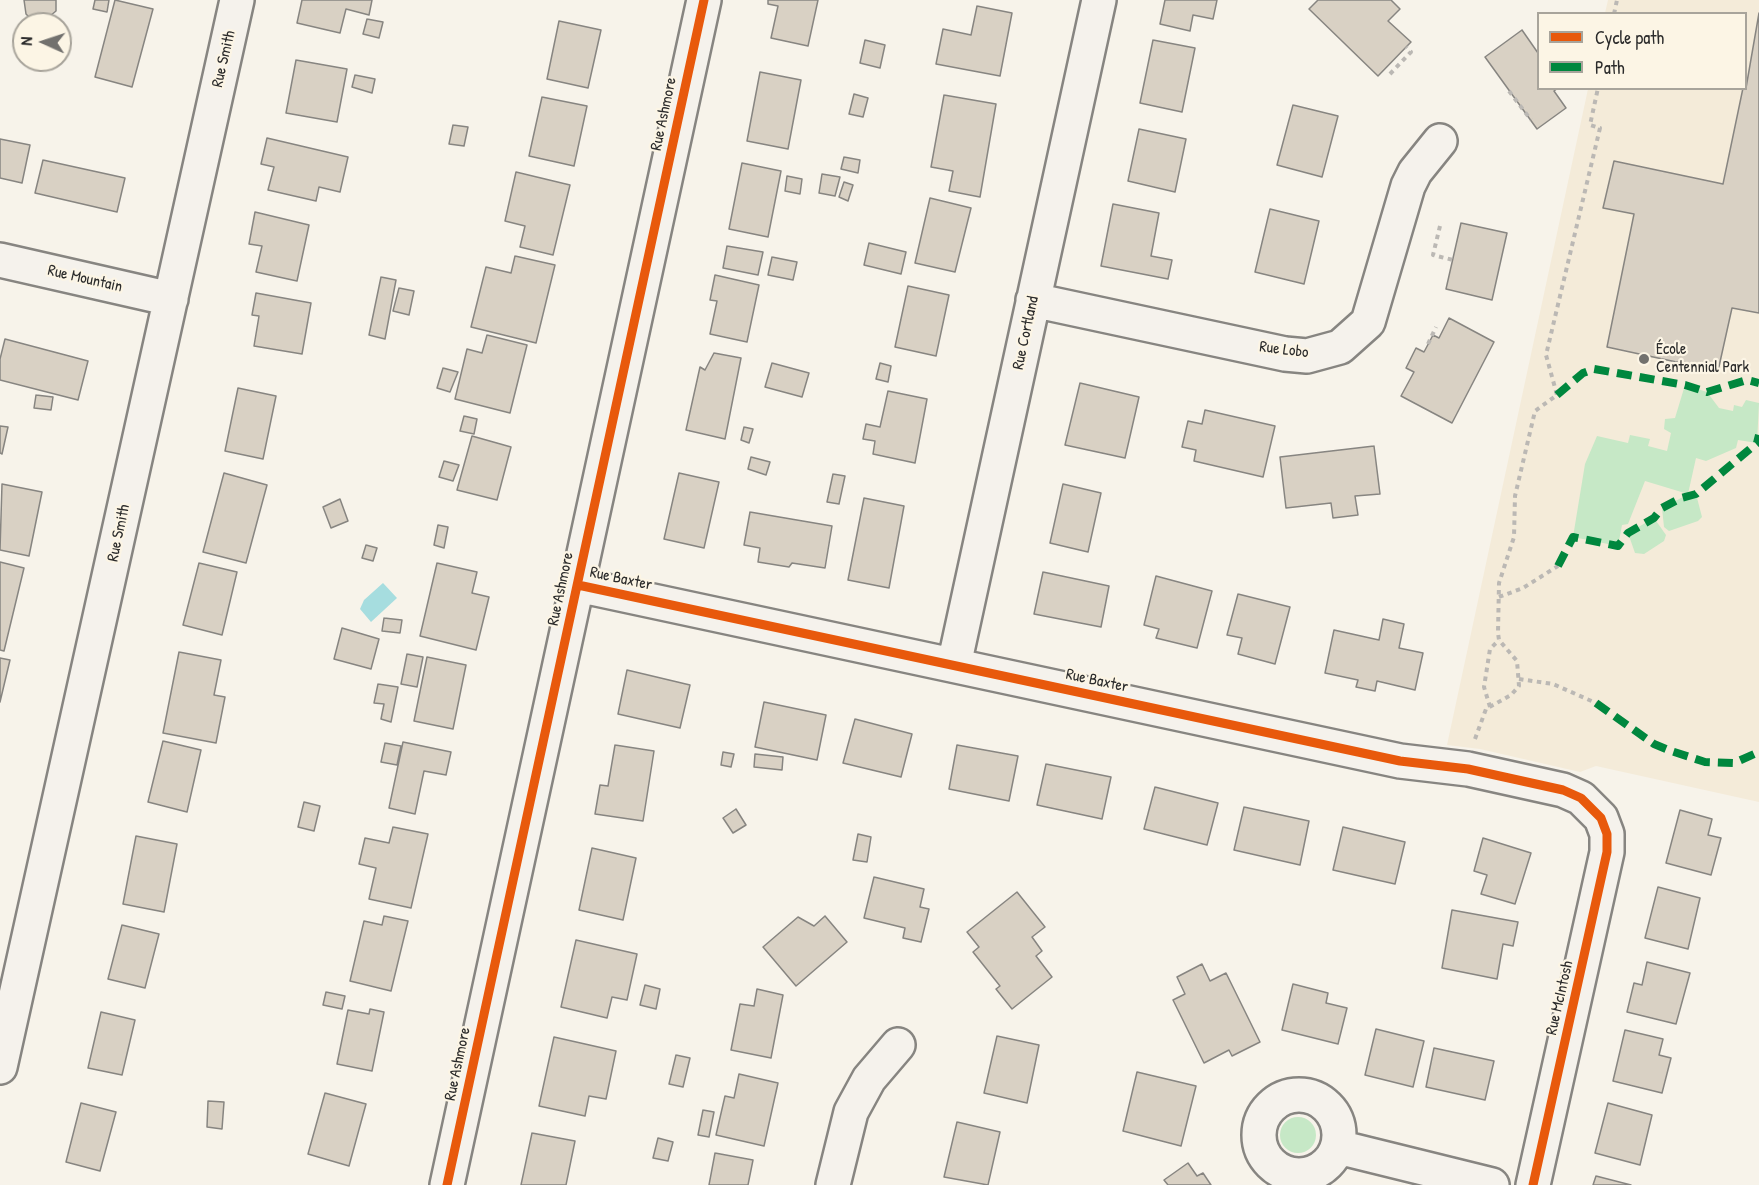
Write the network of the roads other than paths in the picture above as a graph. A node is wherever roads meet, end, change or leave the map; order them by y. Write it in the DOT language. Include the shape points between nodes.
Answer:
graph roads {
  1 [pos="237,0"];
  2 [pos="704,0"];
  3 [pos="1099,0"];
  4 [pos="1440,141"];
  5 [pos="0,260"];
  6 [pos="171,299"];
  7 [pos="1034,300"];
  8 [pos="578,585"];
  9 [pos="954,665"];
  10 [pos="1601,818"];
  11 [pos="898,1045"];
  12 [pos="0,1066"];
  13 [pos="1338,1147"];
  14 [pos="447,1185"];
  15 [pos="833,1185"];
  16 [pos="1492,1185"];
  17 [pos="1533,1185"];
  1 -- 6 [label="street, Rue Smith"];
  2 -- 8 [label="street, Rue Ashmore"];
  3 -- 7 [label="street, Rue Cortland"];
  4 -- 7 [label="street, Rue Lobo" via="1408,186 1368,322 1340,347 1307,356 1286,354"];
  5 -- 6 [label="street, Rue Mountain"];
  6 -- 12 [label="street, Rue Smith"];
  7 -- 9 [label="street, Rue Cortland"];
  8 -- 9 [label="street, Rue Baxter"];
  8 -- 14 [label="street, Rue Ashmore"];
  9 -- 10 [label="street, Rue Baxter" via="1400,761 1468,769 1563,790 1581,798"];
  10 -- 17 [label="street, Rue McIntosh" via="1607,834 1607,852"];
  11 -- 15 [label="street" via="869,1079 854,1106"];
  13 -- 16 [label="street"];
}
